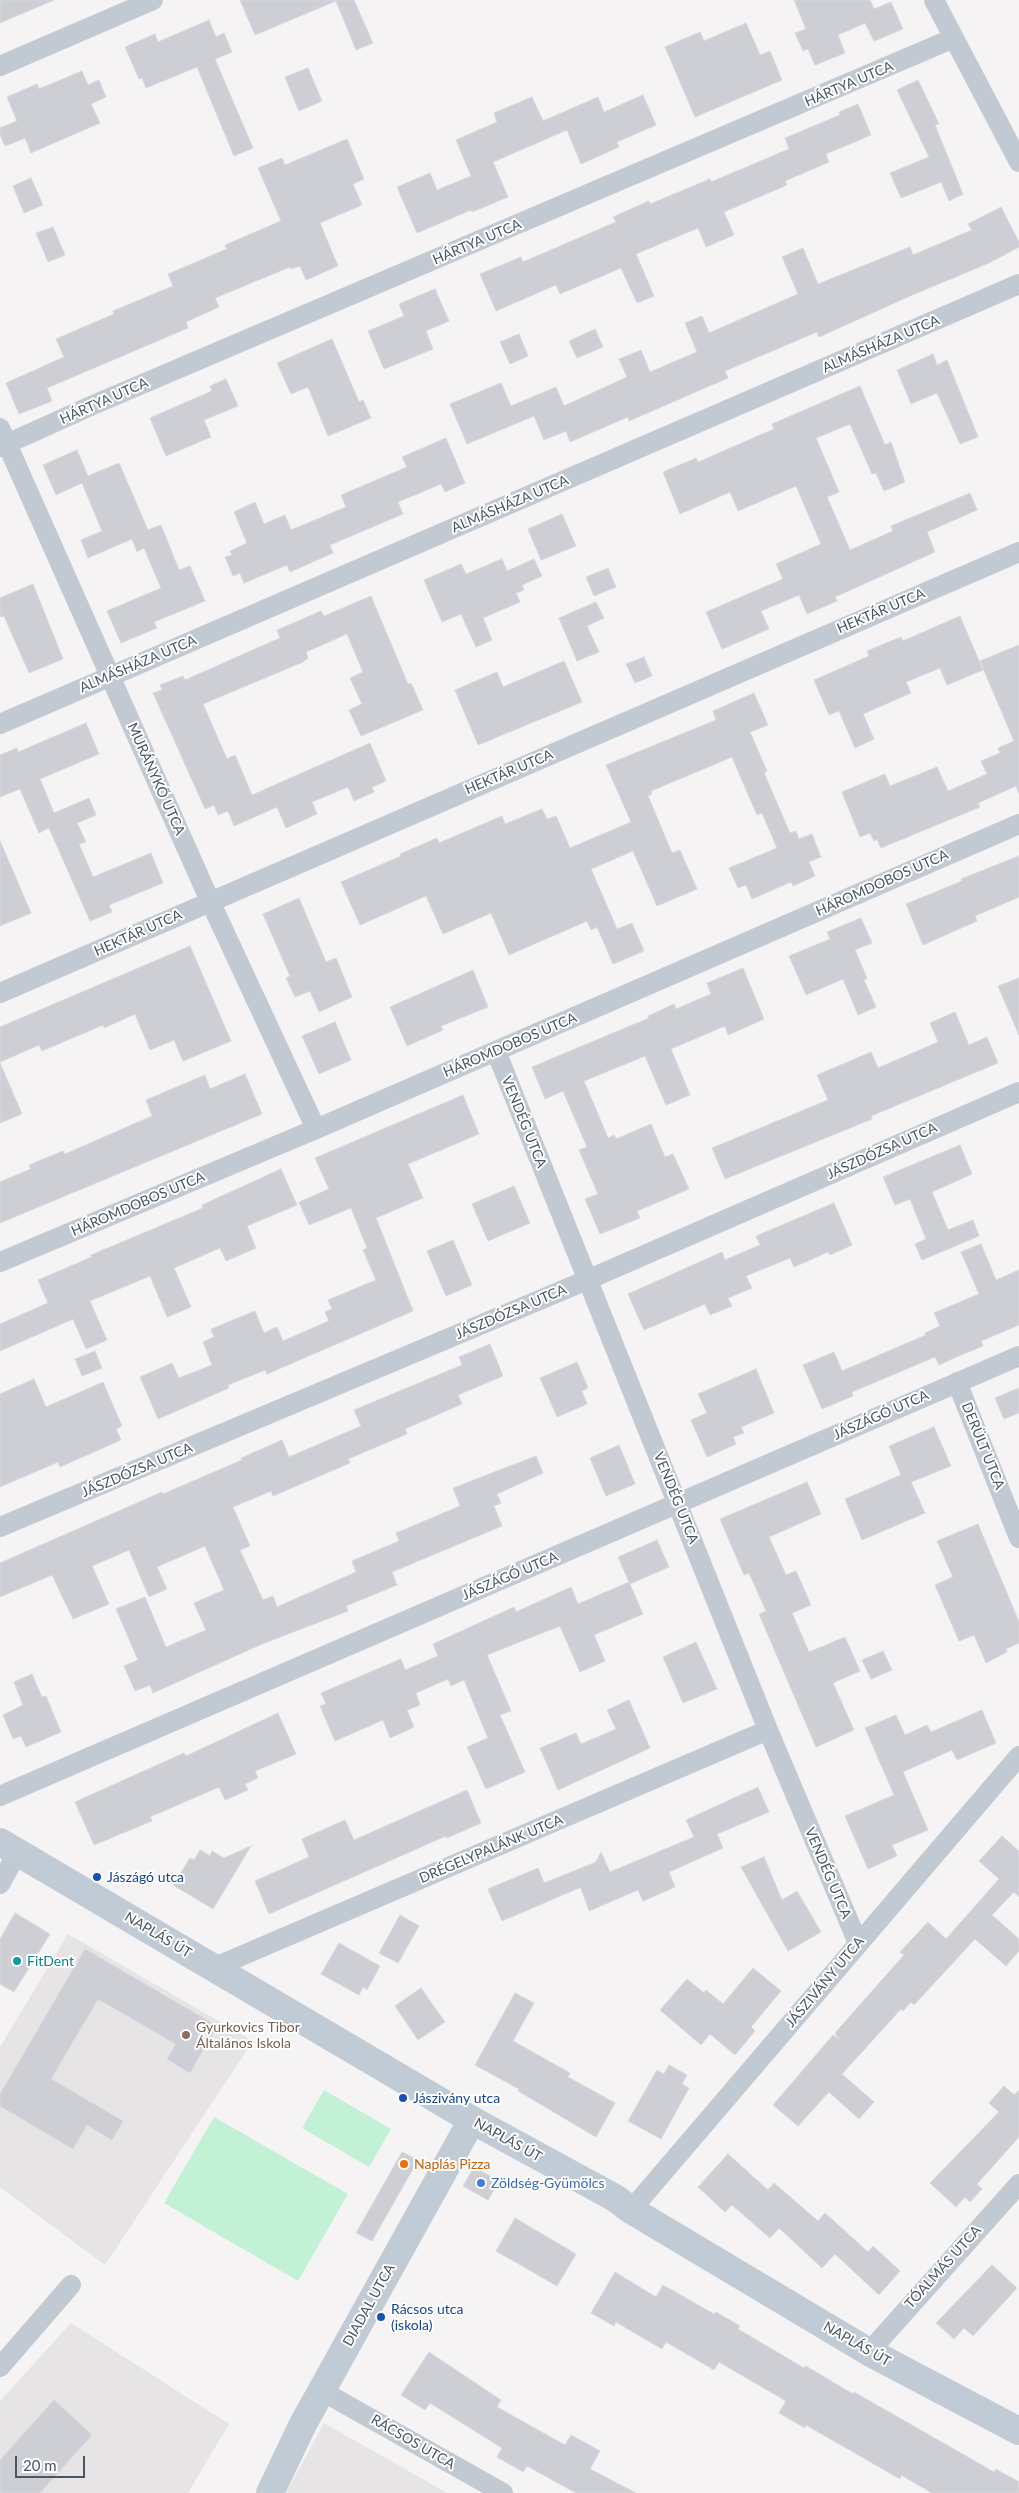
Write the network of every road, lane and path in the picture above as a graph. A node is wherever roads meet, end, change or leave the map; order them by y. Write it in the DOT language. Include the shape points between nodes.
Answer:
graph roads {
  1 [pos="153,0"];
  2 [pos="934,0"];
  3 [pos="954,38"];
  4 [pos="0,66"];
  5 [pos="1019,162"];
  6 [pos="1019,284"];
  7 [pos="2,440"];
  8 [pos="1019,552"];
  9 [pos="110,676"];
  10 [pos="0,724"];
  11 [pos="1019,824"];
  12 [pos="210,901"];
  13 [pos="0,993"];
  14 [pos="496,1051"];
  15 [pos="1019,1092"];
  16 [pos="316,1129"];
  17 [pos="0,1262"];
  18 [pos="587,1280"];
  19 [pos="1019,1356"];
  20 [pos="957,1382"];
  21 [pos="678,1504"];
  22 [pos="0,1528"];
  23 [pos="1019,1538"];
  24 [pos="768,1730"];
  25 [pos="1019,1756"];
  26 [pos="0,1796"];
  27 [pos="9,1847"];
  28 [pos="0,1884"];
  29 [pos="858,1943"];
  30 [pos="213,1968"];
  31 [pos="472,2120"];
  32 [pos="1019,2184"];
  33 [pos="631,2210"];
  34 [pos="71,2284"];
  35 [pos="868,2352"];
  36 [pos="0,2367"];
  37 [pos="322,2390"];
  38 [pos="1019,2432"];
  39 [pos="270,2493"];
  40 [pos="503,2493"];
  1 -- 4 [label="street"];
  2 -- 3 [label="street"];
  3 -- 5 [label="street"];
  3 -- 7 [label="street, HÁRTYA UTCA" via="93,405"];
  6 -- 9 [label="street, ALMÁSHÁZA UTCA"];
  7 -- 9 [label="street, MURÁNYKŐ UTCA"];
  8 -- 12 [label="street, HEKTÁR UTCA"];
  9 -- 10 [label="street, ALMÁSHÁZA UTCA"];
  9 -- 12 [label="street, MURÁNYKŐ UTCA"];
  11 -- 14 [label="street, HÁROMDOBOS UTCA"];
  12 -- 13 [label="street, HEKTÁR UTCA"];
  12 -- 16 [label="street, MURÁNYKŐ UTCA"];
  14 -- 16 [label="street, HÁROMDOBOS UTCA"];
  14 -- 18 [label="street, VENDÉG UTCA"];
  15 -- 18 [label="street, JÁSZDÓZSA UTCA"];
  16 -- 17 [label="street, HÁROMDOBOS UTCA"];
  18 -- 21 [label="street, VENDÉG UTCA"];
  18 -- 22 [label="street, JÁSZDÓZSA UTCA"];
  19 -- 20 [label="street, JÁSZÁGÓ UTCA"];
  20 -- 21 [label="street, JÁSZÁGÓ UTCA"];
  20 -- 23 [label="street, DERÜLT UTCA"];
  21 -- 24 [label="street, VENDÉG UTCA"];
  21 -- 26 [label="street, JÁSZÁGÓ UTCA"];
  24 -- 29 [label="street, VENDÉG UTCA"];
  24 -- 30 [label="street, DRÉGELYPALÁNK UTCA"];
  25 -- 29 [label="street, JÁSZIVÁNY UTCA"];
  27 -- 28 [label="street"];
  27 -- 30 [label="street, NAPLÁS ÚT"];
  29 -- 33 [label="street, JÁSZIVÁNY UTCA"];
  30 -- 31 [label="street, NAPLÁS ÚT"];
  31 -- 33 [label="street, NAPLÁS ÚT" via="615,2198"];
  31 -- 37 [label="street, DIADAL UTCA"];
  32 -- 35 [label="street, TÓALMÁS UTCA"];
  33 -- 35 [label="street, NAPLÁS ÚT"];
  34 -- 36 [label="street"];
  35 -- 38 [label="street, NAPLÁS ÚT"];
  37 -- 39 [label="street, DIADAL UTCA"];
  37 -- 40 [label="street, RÁCSOS UTCA"];
}
